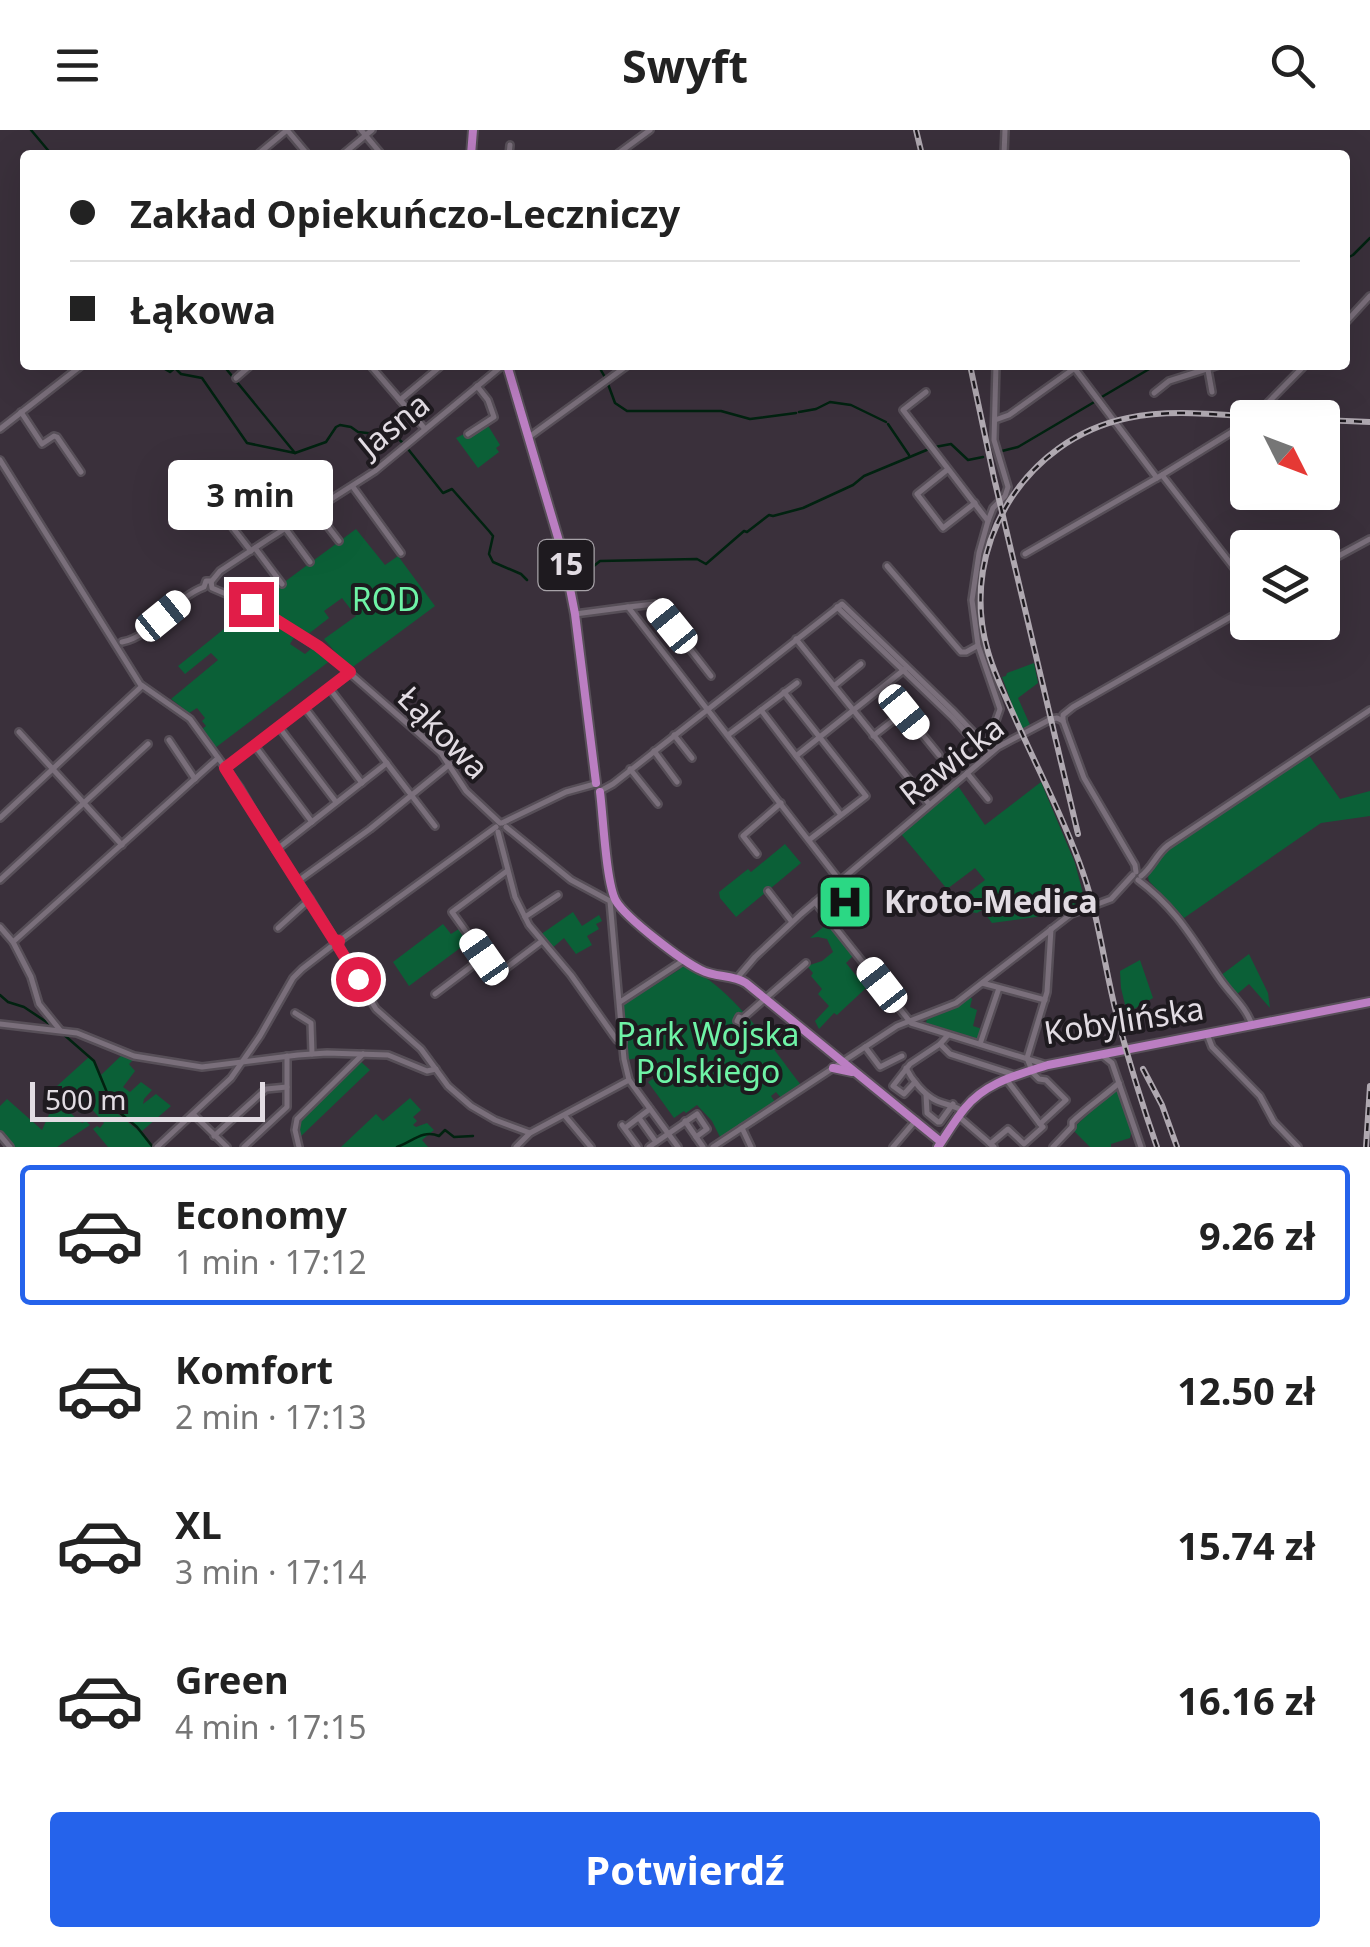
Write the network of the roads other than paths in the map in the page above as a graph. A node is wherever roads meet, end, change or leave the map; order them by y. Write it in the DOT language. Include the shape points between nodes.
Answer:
graph roads {
  1 [pos="287,130"];
  2 [pos="372,130"];
  3 [pos="650,130"];
  4 [pos="363,133"];
  5 [pos="510,145"];
  6 [pos="263,150"];
  7 [pos="304,150"];
  8 [pos="510,150"];
  9 [pos="623,150"];
  10 [pos="1370,296"];
  11 [pos="1350,317"];
  12 [pos="76,370"];
  13 [pos="245,370"];
  14 [pos="374,370"];
  15 [pos="436,370"];
  16 [pos="498,370"];
  17 [pos="507,370"];
  18 [pos="621,370"];
  19 [pos="996,370"];
  20 [pos="1073,370"];
  21 [pos="1079,370"];
  22 [pos="1208,370"];
  23 [pos="1298,372"];
  24 [pos="236,378"];
  25 [pos="477,386"];
  26 [pos="926,392"];
  27 [pos="1212,392"];
  28 [pos="1154,393"];
  29 [pos="400,400"];
  30 [pos="1270,400"];
  31 [pos="21,412"];
  32 [pos="996,420"];
  33 [pos="0,429"];
  34 [pos="425,429"];
  35 [pos="1230,433"];
  36 [pos="468,434"];
  37 [pos="528,437"];
  38 [pos="0,460"];
  39 [pos="948,469"];
  40 [pos="81,472"];
  41 [pos="286,473"];
  42 [pos="1160,477"];
  43 [pos="352,486"];
  44 [pos="975,503"];
  45 [pos="316,510"];
  46 [pos="988,521"];
  47 [pos="230,524"];
  48 [pos="285,528"];
  49 [pos="1370,539"];
  50 [pos="339,541"];
  51 [pos="253,549"];
  52 [pos="400,553"];
  53 [pos="1025,554"];
  54 [pos="1340,555"];
  55 [pos="310,562"];
  56 [pos="1230,564"];
  57 [pos="887,566"];
  58 [pos="282,584"];
  59 [pos="212,585"];
  60 [pos="628,608"];
  61 [pos="575,614"];
  62 [pos="1230,616"];
  63 [pos="796,640"];
  64 [pos="120,644"];
  65 [pos="978,645"];
  66 [pos="860,664"];
  67 [pos="905,669"];
  68 [pos="350,672"];
  69 [pos="711,676"];
  70 [pos="797,683"];
  71 [pos="142,686"];
  72 [pos="834,686"];
  73 [pos="330,688"];
  74 [pos="784,692"];
  75 [pos="305,708"];
  76 [pos="707,708"];
  77 [pos="761,710"];
  78 [pos="1370,710"];
  79 [pos="853,711"];
  80 [pos="1063,721"];
  81 [pos="279,727"];
  82 [pos="19,732"];
  83 [pos="674,735"];
  84 [pos="728,736"];
  85 [pos="873,736"];
  86 [pos="820,737"];
  87 [pos="169,740"];
  88 [pos="148,744"];
  89 [pos="255,746"];
  90 [pos="982,746"];
  91 [pos="654,751"];
  92 [pos="989,754"];
  93 [pos="938,755"];
  94 [pos="796,756"];
  95 [pos="218,758"];
  96 [pos="692,758"];
  97 [pos="387,764"];
  98 [pos="450,764"];
  99 [pos="225,768"];
  100 [pos="53,769"];
  101 [pos="630,770"];
  102 [pos="967,774"];
  103 [pos="195,779"];
  104 [pos="362,782"];
  105 [pos="678,782"];
  106 [pos="598,787"];
  107 [pos="411,795"];
  108 [pos="988,800"];
  109 [pos="336,802"];
  110 [pos="84,803"];
  111 [pos="781,803"];
  112 [pos="658,804"];
  113 [pos="930,805"];
  114 [pos="841,815"];
  115 [pos="0,818"];
  116 [pos="312,822"];
  117 [pos="434,826"];
  118 [pos="501,829"];
  119 [pos="810,840"];
  120 [pos="122,845"];
  121 [pos="276,850"];
  122 [pos="757,854"];
  123 [pos="508,870"];
  124 [pos="1138,876"];
  125 [pos="0,880"];
  126 [pos="298,881"];
  127 [pos="840,881"];
  128 [pos="768,891"];
  129 [pos="558,895"];
  130 [pos="611,898"];
  131 [pos="310,899"];
  132 [pos="815,902"];
  133 [pos="525,917"];
  134 [pos="792,922"];
  135 [pos="0,927"];
  136 [pos="278,928"];
  137 [pos="1051,929"];
  138 [pos="12,942"];
  139 [pos="542,942"];
  140 [pos="336,943"];
  141 [pos="484,957"];
  142 [pos="684,960"];
  143 [pos="806,963"];
  144 [pos="740,979"];
  145 [pos="982,983"];
  146 [pos="999,988"];
  147 [pos="435,994"];
  148 [pos="766,998"];
  149 [pos="1045,1000"];
  150 [pos="620,1002"];
  151 [pos="1370,1002"];
  152 [pos="295,1013"];
  153 [pos="922,1016"];
  154 [pos="743,1018"];
  155 [pos="908,1020"];
  156 [pos="0,1024"];
  157 [pos="1252,1026"];
  158 [pos="923,1027"];
  159 [pos="60,1030"];
  160 [pos="1208,1034"];
  161 [pos="948,1035"];
  162 [pos="623,1042"];
  163 [pos="940,1044"];
  164 [pos="980,1044"];
  165 [pos="866,1046"];
  166 [pos="1117,1052"];
  167 [pos="312,1054"];
  168 [pos="363,1054"];
  169 [pos="287,1056"];
  170 [pos="902,1056"];
  171 [pos="1102,1056"];
  172 [pos="1028,1058"];
  173 [pos="243,1062"];
  174 [pos="843,1062"];
  175 [pos="891,1062"];
  176 [pos="1112,1063"];
  177 [pos="1048,1065"];
  178 [pos="832,1068"];
  179 [pos="436,1069"];
  180 [pos="1032,1070"];
  181 [pos="904,1071"];
  182 [pos="857,1073"];
  183 [pos="1017,1075"];
  184 [pos="1006,1078"];
  185 [pos="630,1080"];
  186 [pos="915,1082"];
  187 [pos="1119,1083"];
  188 [pos="287,1087"];
  189 [pos="926,1093"];
  190 [pos="953,1104"];
  191 [pos="650,1109"];
  192 [pos="961,1113"];
  193 [pos="193,1114"];
  194 [pos="564,1116"];
  195 [pos="638,1118"];
  196 [pos="916,1120"];
  197 [pos="685,1121"];
  198 [pos="1040,1124"];
  199 [pos="742,1128"];
  200 [pos="530,1133"];
  201 [pos="668,1134"];
  202 [pos="0,1135"];
  203 [pos="214,1136"];
  204 [pos="696,1136"];
  205 [pos="656,1142"];
  206 [pos="940,1144"];
  207 [pos="992,1145"];
  208 [pos="894,1146"];
  209 [pos="1025,1146"];
  210 [pos="10,1147"];
  211 [pos="157,1147"];
  212 [pos="227,1147"];
  213 [pos="244,1147"];
  214 [pos="299,1147"];
  215 [pos="516,1147"];
  216 [pos="591,1147"];
  217 [pos="638,1147"];
  218 [pos="650,1147"];
  219 [pos="678,1147"];
  220 [pos="703,1147"];
  221 [pos="714,1147"];
  222 [pos="751,1147"];
  223 [pos="1052,1147"];
  224 [pos="1141,1147"];
  225 [pos="1298,1147"];
  1 -- 6 [label="street"];
  1 -- 7 [label="street"];
  2 -- 4 [label="street"];
  3 -- 9 [label="street"];
  5 -- 8 [label="street"];
  10 -- 11 [label="street"];
  12 -- 31 [label="street"];
  13 -- 24 [label="street"];
  14 -- 29 [label="street"];
  15 -- 29 [label="street"];
  16 -- 25 [label="street, Jasna"];
  17 -- 37 [label="main road, 15"];
  18 -- 37 [label="street"];
  19 -- 32 [label="street"];
  20 -- 32 [label="street"];
  21 -- 42 [label="street"];
  22 -- 27 [label="street"];
  22 -- 28 [label="street"];
  23 -- 30 [label="street"];
  25 -- 34 [label="street, Jasna"];
  25 -- 36 [label="street" via="494,418"];
  26 -- 39 [label="street" via="903,410"];
  29 -- 34 [label="street"];
  31 -- 33 [label="street"];
  31 -- 40 [label="street" via="42,444 57,437"];
  32 -- 46 [label="street" via="1008,487"];
  34 -- 43 [label="street, Jasna"];
  35 -- 42 [label="street"];
  37 -- 61 [label="main road, 15"];
  38 -- 64 [label="street" via="113,644"];
  39 -- 44 [label="street"];
  39 -- 44 [label="street" via="917,494 942,528"];
  41 -- 45 [label="street"];
  42 -- 53 [label="street"];
  42 -- 56 [label="street"];
  43 -- 45 [label="street, Jasna"];
  43 -- 52 [label="street"];
  44 -- 46 [label="street"];
  45 -- 48 [label="street, Jasna"];
  45 -- 50 [label="street"];
  46 -- 65 [label="street" via="972,592"];
  47 -- 51 [label="street"];
  48 -- 51 [label="street, Jasna"];
  48 -- 55 [label="street"];
  49 -- 54 [label="street"];
  51 -- 58 [label="street"];
  51 -- 59 [label="street, Jasna"];
  57 -- 65 [label="street" via="961,652"];
  59 -- 64 [label="street, Łąkowa"];
  59 -- 68 [label="street, Łąkowa" via="266,612"];
  60 -- 61 [label="street"];
  60 -- 69 [label="street" via="655,604"];
  60 -- 76 [label="street"];
  61 -- 106 [label="main road, 15"];
  62 -- 80 [label="street, Rawicka" via="1072,707"];
  63 -- 67 [label="street" via="840,606"];
  63 -- 72 [label="street"];
  63 -- 76 [label="street"];
  64 -- 71 [label="street"];
  65 -- 90 [label="street" via="1000,710"];
  66 -- 72 [label="street"];
  67 -- 79 [label="street"];
  67 -- 90 [label="street"];
  68 -- 73 [label="street"];
  68 -- 98 [label="street, Łąkowa"];
  70 -- 74 [label="street"];
  71 -- 95 [label="street" via="186,715"];
  71 -- 100 [label="street"];
  72 -- 79 [label="street"];
  73 -- 75 [label="street"];
  73 -- 97 [label="street"];
  74 -- 77 [label="street"];
  74 -- 86 [label="street"];
  75 -- 81 [label="street"];
  75 -- 104 [label="street"];
  76 -- 83 [label="street"];
  76 -- 84 [label="street"];
  77 -- 84 [label="street"];
  77 -- 94 [label="street"];
  78 -- 124 [label="street" via="1158,852"];
  79 -- 85 [label="street"];
  79 -- 86 [label="street"];
  80 -- 92 [label="street, Rawicka" via="1051,720"];
  80 -- 124 [label="street" via="1084,778"];
  81 -- 89 [label="street"];
  81 -- 109 [label="street"];
  82 -- 100 [label="street"];
  83 -- 91 [label="street"];
  83 -- 96 [label="street"];
  84 -- 111 [label="street"];
  85 -- 93 [label="street" via="904,712"];
  85 -- 113 [label="street"];
  86 -- 94 [label="street"];
  86 -- 114 [label="street" via="866,796"];
  87 -- 103 [label="street"];
  88 -- 110 [label="street"];
  89 -- 99 [label="street"];
  89 -- 116 [label="street"];
  90 -- 92 [label="street"];
  91 -- 101 [label="street"];
  91 -- 105 [label="street"];
  92 -- 102 [label="street, Rawicka"];
  94 -- 114 [label="street"];
  95 -- 99 [label="street"];
  95 -- 103 [label="street"];
  97 -- 104 [label="street"];
  97 -- 107 [label="street"];
  98 -- 107 [label="street"];
  98 -- 118 [label="street, Łąkowa"];
  99 -- 121 [label="street"];
  100 -- 110 [label="street"];
  100 -- 115 [label="street"];
  101 -- 106 [label="street"];
  101 -- 112 [label="street"];
  102 -- 108 [label="street"];
  102 -- 113 [label="street, Rawicka"];
  103 -- 120 [label="street"];
  104 -- 109 [label="street"];
  106 -- 118 [label="street" via="566,792"];
  106 -- 130 [label="main road, 15"];
  107 -- 117 [label="street"];
  107 -- 126 [label="street"];
  109 -- 116 [label="street"];
  110 -- 120 [label="street"];
  110 -- 125 [label="street"];
  111 -- 119 [label="street"];
  111 -- 122 [label="street" via="743,836"];
  113 -- 127 [label="street, Rawicka"];
  114 -- 119 [label="street"];
  116 -- 121 [label="street"];
  118 -- 123 [label="street"];
  118 -- 130 [label="street, Łąkowa" via="574,882"];
  118 -- 140 [label="street"];
  119 -- 127 [label="street"];
  120 -- 138 [label="street"];
  121 -- 126 [label="street"];
  123 -- 133 [label="street"];
  123 -- 141 [label="street" via="452,912"];
  124 -- 137 [label="street" via="1111,899"];
  124 -- 157 [label="street" via="1183,922"];
  126 -- 131 [label="street"];
  127 -- 132 [label="street, Rawicka"];
  128 -- 134 [label="street"];
  129 -- 133 [label="street"];
  130 -- 142 [label="main road"];
  130 -- 150 [label="street"];
  131 -- 136 [label="street"];
  131 -- 140 [label="street"];
  132 -- 134 [label="street, Rawicka"];
  132 -- 155 [label="street"];
  133 -- 139 [label="street"];
  134 -- 144 [label="street, Rawicka"];
  135 -- 138 [label="street"];
  137 -- 145 [label="street"];
  137 -- 149 [label="street"];
  138 -- 159 [label="street" via="39,1004"];
  139 -- 141 [label="street" via="497,975"];
  139 -- 162 [label="street"];
  140 -- 173 [label="street" via="294,978"];
  140 -- 179 [label="street" via="376,1009"];
  141 -- 147 [label="street"];
  142 -- 144 [label="main road"];
  142 -- 150 [label="street"];
  143 -- 148 [label="street"];
  144 -- 148 [label="main road"];
  145 -- 146 [label="street"];
  145 -- 153 [label="street" via="949,1007"];
  146 -- 149 [label="street"];
  146 -- 164 [label="street"];
  148 -- 154 [label="street"];
  148 -- 174 [label="main road"];
  149 -- 172 [label="street"];
  150 -- 162 [label="street"];
  151 -- 157 [label="main road, Kobylińska"];
  152 -- 167 [label="street" via="311,1023"];
  153 -- 155 [label="street"];
  153 -- 158 [label="street"];
  155 -- 158 [label="street, Kobylińska"];
  155 -- 165 [label="street"];
  156 -- 159 [label="street"];
  157 -- 160 [label="main road, Kobylińska"];
  158 -- 161 [label="street, Kobylińska"];
  159 -- 173 [label="street" via="162,1062"];
  160 -- 166 [label="main road, Kobylińska"];
  160 -- 225 [label="street"];
  161 -- 163 [label="street"];
  161 -- 164 [label="street, Kobylińska"];
  162 -- 185 [label="street"];
  163 -- 181 [label="street"];
  163 -- 183 [label="street" via="950,1054"];
  164 -- 172 [label="street, Kobylińska"];
  165 -- 174 [label="street"];
  165 -- 175 [label="street" via="880,1066"];
  166 -- 171 [label="main road, Kobylińska"];
  166 -- 176 [label="street"];
  167 -- 168 [label="street"];
  167 -- 169 [label="street"];
  168 -- 179 [label="street"];
  168 -- 214 [label="street" via="297,1119"];
  169 -- 173 [label="street"];
  169 -- 188 [label="street"];
  170 -- 175 [label="street"];
  171 -- 176 [label="street"];
  171 -- 177 [label="main road, Kobylińska"];
  172 -- 177 [label="street, Kobylińska"];
  172 -- 180 [label="street"];
  173 -- 193 [label="street"];
  174 -- 178 [label="street"];
  174 -- 182 [label="main road"];
  175 -- 181 [label="street"];
  176 -- 187 [label="street"];
  177 -- 180 [label="main road"];
  178 -- 182 [label="main road"];
  178 -- 199 [label="street"];
  179 -- 200 [label="street" via="471,1106"];
  180 -- 183 [label="main road"];
  180 -- 198 [label="street" via="1066,1100"];
  181 -- 186 [label="street"];
  181 -- 186 [label="street" via="893,1086 904,1094"];
  182 -- 196 [label="main road"];
  183 -- 184 [label="main road"];
  184 -- 192 [label="main road"];
  184 -- 198 [label="street"];
  185 -- 191 [label="street"];
  185 -- 194 [label="street"];
  186 -- 189 [label="street"];
  187 -- 223 [label="street"];
  187 -- 224 [label="street"];
  188 -- 203 [label="street" via="266,1089"];
  188 -- 213 [label="street" via="286,1108"];
  189 -- 190 [label="street"];
  189 -- 190 [label="street" via="927,1113 938,1122"];
  190 -- 192 [label="street"];
  191 -- 195 [label="street"];
  191 -- 201 [label="street"];
  192 -- 206 [label="main road"];
  192 -- 207 [label="street"];
  193 -- 203 [label="street"];
  193 -- 211 [label="street"];
  194 -- 200 [label="street"];
  194 -- 216 [label="street"];
  195 -- 205 [label="street"];
  195 -- 217 [label="street" via="624,1127"];
  196 -- 206 [label="main road"];
  196 -- 208 [label="street"];
  197 -- 201 [label="street"];
  197 -- 204 [label="street"];
  197 -- 204 [label="street" via="697,1114 707,1129"];
  198 -- 209 [label="street"];
  199 -- 221 [label="street"];
  199 -- 222 [label="street"];
  200 -- 215 [label="street"];
  201 -- 205 [label="street"];
  201 -- 219 [label="street"];
  202 -- 210 [label="street"];
  203 -- 212 [label="street"];
  204 -- 220 [label="street"];
  205 -- 218 [label="street"];
  207 -- 209 [label="street" via="1009,1129"];
}
